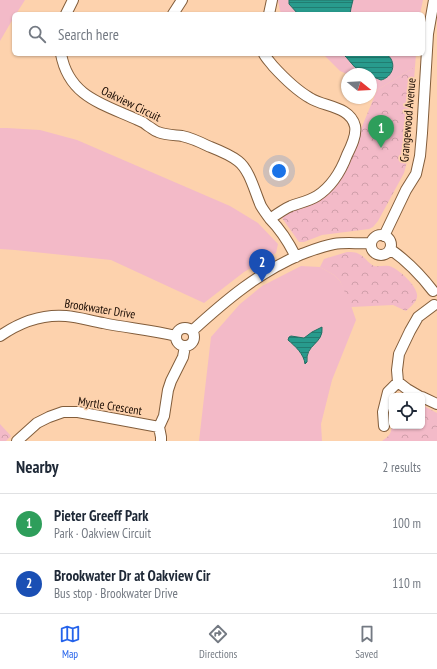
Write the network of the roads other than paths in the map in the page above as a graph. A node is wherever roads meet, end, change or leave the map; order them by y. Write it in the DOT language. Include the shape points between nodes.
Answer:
graph roads {
  1 [pos="73,0"];
  2 [pos="182,0"];
  3 [pos="272,0"];
  4 [pos="434,0"];
  5 [pos="67,12"];
  6 [pos="173,12"];
  7 [pos="269,12"];
  8 [pos="62,56"];
  9 [pos="265,56"];
  10 [pos="270,219"];
  11 [pos="384,236"];
  12 [pos="371,243"];
  13 [pos="390,249"];
  14 [pos="296,257"];
  15 [pos="435,289"];
  16 [pos="435,305"];
  17 [pos="192,331"];
  18 [pos="0,336"];
  19 [pos="176,336"];
  20 [pos="185,346"];
  21 [pos="398,382"];
  22 [pos="414,393"];
  23 [pos="425,398"];
  24 [pos="437,404"];
  25 [pos="384,426"];
  26 [pos="159,427"];
  27 [pos="17,441"];
  28 [pos="161,441"];
  1 -- 5 [label="street"];
  2 -- 6 [label="street"];
  3 -- 7 [label="street"];
  4 -- 11 [label="street, Grangewood Avenue" via="428,34 420,156 416,174"];
  8 -- 10 [label="street, Oakview Circuit" via="66,71 78,89 103,106 139,120 156,132 183,136 229,155 239,162"];
  9 -- 10 [label="street" via="288,83 311,99 346,114 352,119 356,130 345,161 327,188 316,197 290,207"];
  10 -- 14 [label="street, Oakview Circuit" via="279,228"];
  11 -- 12 [label="street" via="376,237"];
  11 -- 13 [label="street" via="389,240"];
  12 -- 13 [label="street" via="373,250 378,254 385,254"];
  12 -- 14 [label="street" via="336,244"];
  13 -- 15 [label="street"];
  14 -- 17 [label="street" via="254,279"];
  15 -- 16 [label="street" via="430,299"];
  16 -- 21 [label="street" via="418,317 410,331 399,354"];
  17 -- 19 [label="street" via="182,328"];
  17 -- 20 [label="street" via="194,339 191,344"];
  18 -- 19 [label="street, Brookwater Drive" via="26,321 55,316"];
  19 -- 20 [label="street" via="180,345"];
  20 -- 26 [label="street" via="184,357 168,390 164,416"];
  21 -- 22 [label="street"];
  21 -- 25 [label="street" via="388,392 383,412"];
  23 -- 24 [label="street"];
  26 -- 27 [label="street, Myrtle Crescent" via="78,412 63,412 37,423"];
  26 -- 28 [label="street"];
}
